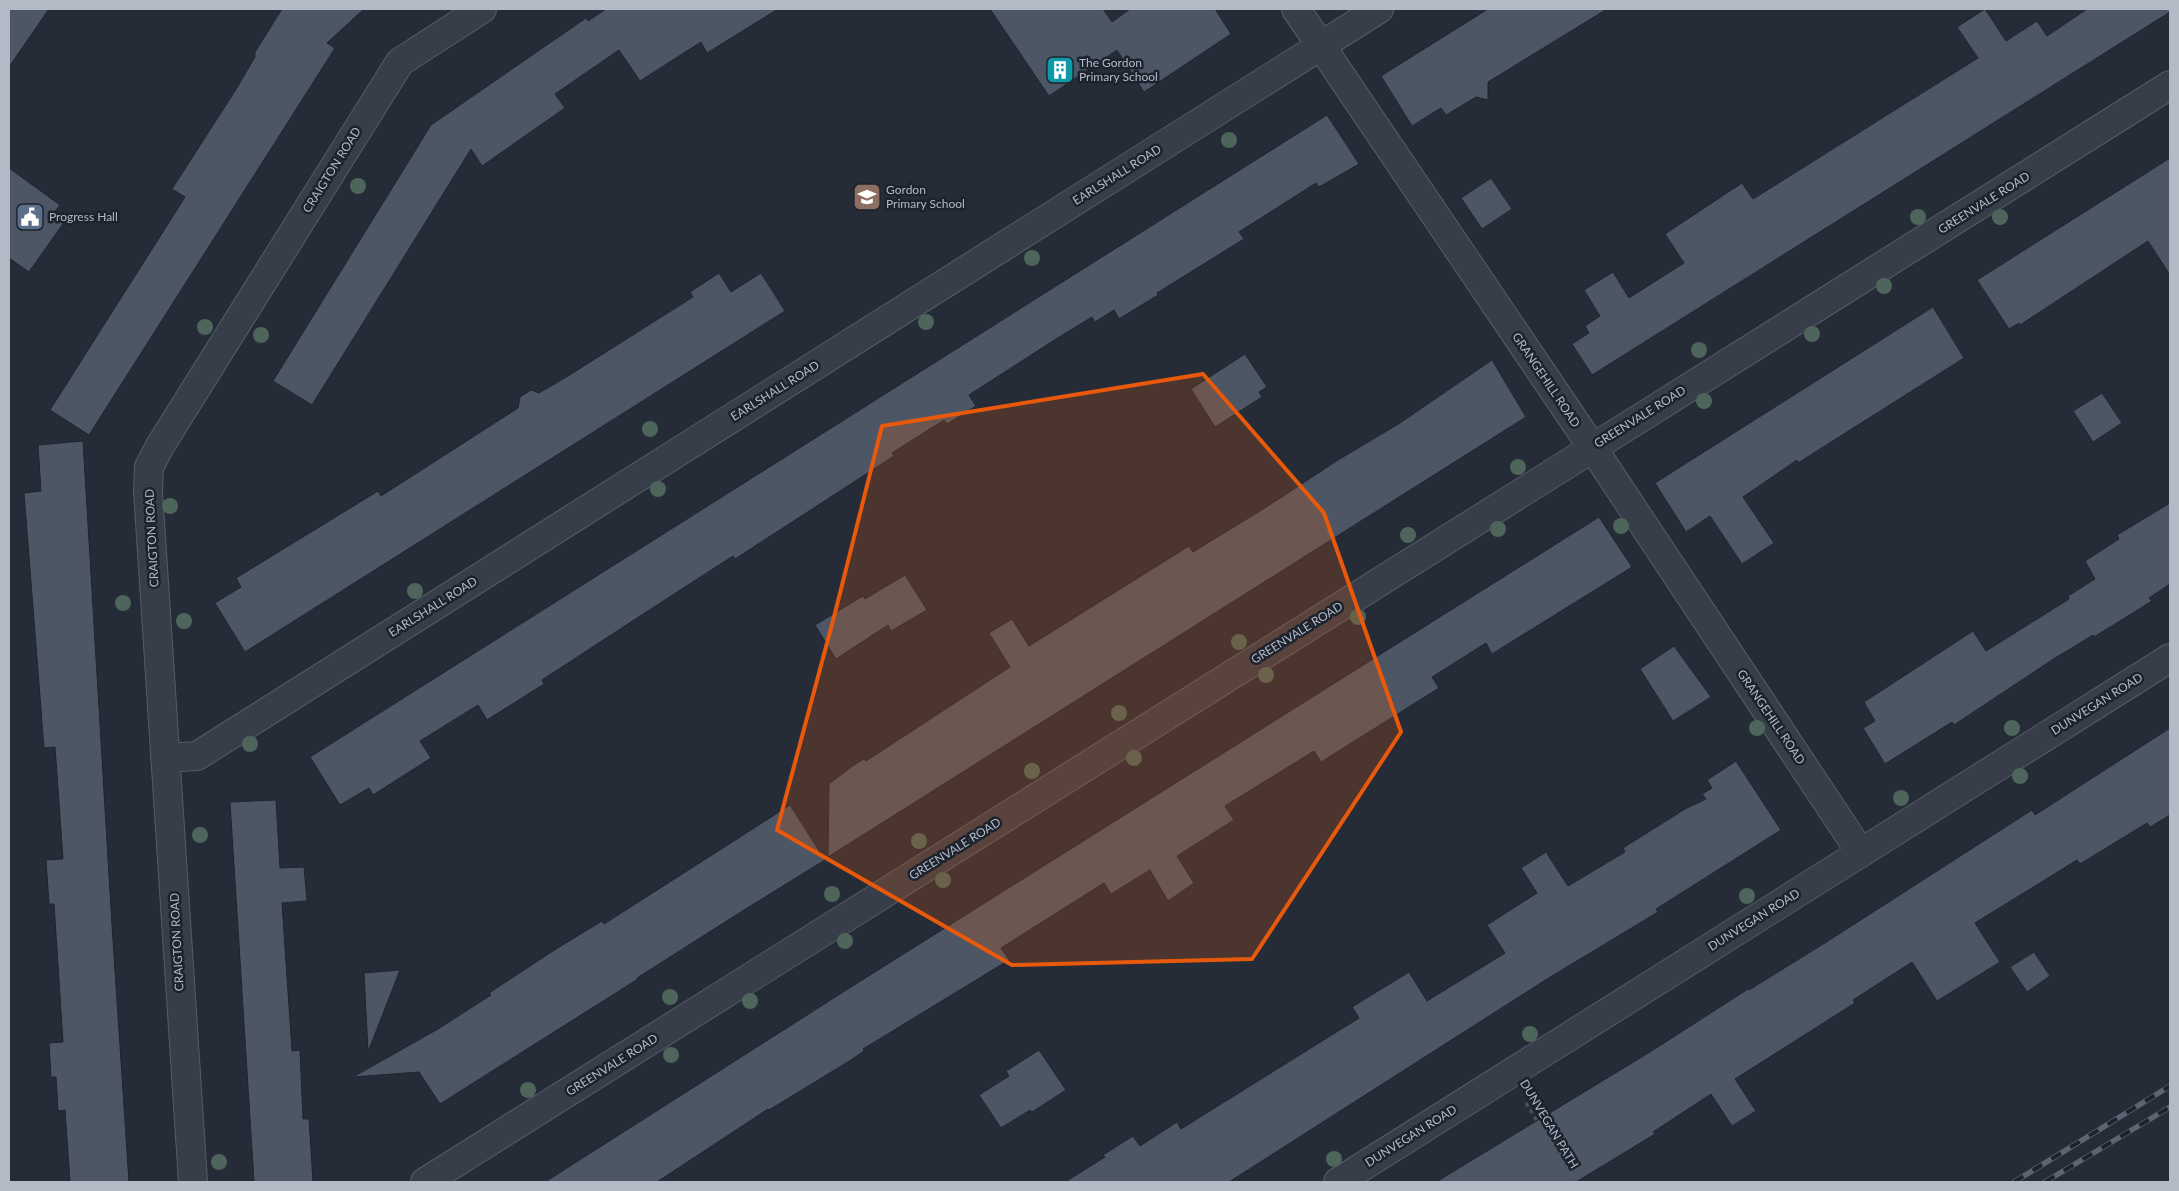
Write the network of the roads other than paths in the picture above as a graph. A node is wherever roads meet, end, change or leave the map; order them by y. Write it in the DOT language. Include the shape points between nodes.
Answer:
graph roads {
  1 [pos="482,9"];
  2 [pos="1296,9"];
  3 [pos="1379,9"];
  4 [pos="1320,46"];
  5 [pos="2170,85"];
  6 [pos="1592,447"];
  7 [pos="2170,658"];
  8 [pos="166,758"];
  9 [pos="1861,853"];
  10 [pos="193,1182"];
  11 [pos="425,1182"];
  12 [pos="1338,1182"];
  1 -- 8 [label="street, CRAIGTON ROAD" via="400,62 149,467"];
  2 -- 4 [label="street, GRANGEHILL ROAD"];
  3 -- 4 [label="street, EARLSHALL ROAD"];
  4 -- 6 [label="street, GRANGEHILL ROAD"];
  4 -- 8 [label="street, EARLSHALL ROAD" via="196,756"];
  5 -- 6 [label="street, GREENVALE ROAD"];
  6 -- 9 [label="street, GRANGEHILL ROAD"];
  6 -- 11 [label="street, GREENVALE ROAD"];
  7 -- 9 [label="street, DUNVEGAN ROAD"];
  8 -- 10 [label="street, CRAIGTON ROAD"];
  9 -- 12 [label="street, DUNVEGAN ROAD"];
}
